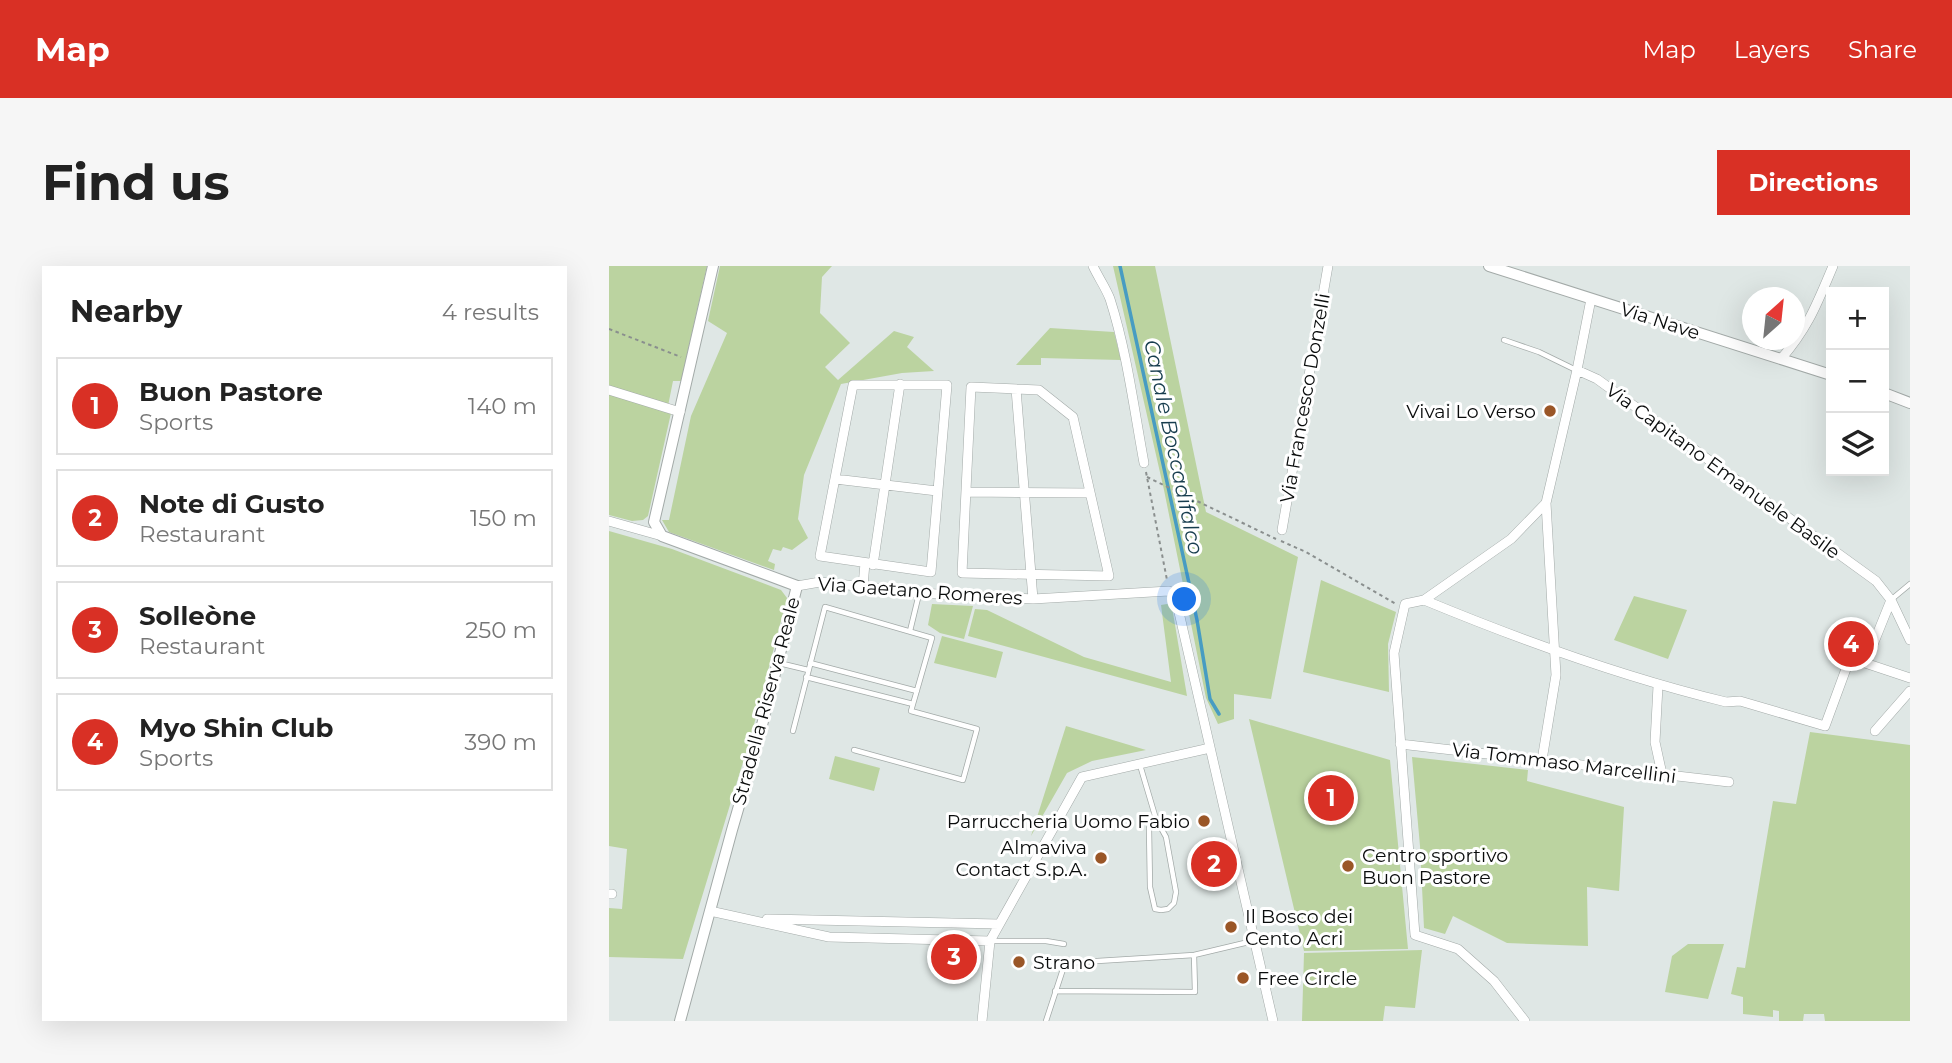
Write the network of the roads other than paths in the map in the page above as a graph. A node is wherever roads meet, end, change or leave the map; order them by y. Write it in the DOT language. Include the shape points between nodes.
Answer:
graph roads {
  1 [pos="713,266"];
  2 [pos="1093,266"];
  3 [pos="1328,266"];
  4 [pos="1489,266"];
  5 [pos="1833,266"];
  6 [pos="1591,299"];
  7 [pos="1504,340"];
  8 [pos="1781,359"];
  9 [pos="1577,370"];
  10 [pos="1826,373"];
  11 [pos="900,384"];
  12 [pos="1016,389"];
  13 [pos="609,390"];
  14 [pos="1889,395"];
  15 [pos="1910,403"];
  16 [pos="680,412"];
  17 [pos="1144,463"];
  18 [pos="835,480"];
  19 [pos="885,485"];
  20 [pos="937,491"];
  21 [pos="966,492"];
  22 [pos="1025,492"];
  23 [pos="1090,493"];
  24 [pos="1546,503"];
  25 [pos="609,521"];
  26 [pos="1282,530"];
  27 [pos="662,536"];
  28 [pos="869,564"];
  29 [pos="1032,574"];
  30 [pos="1910,584"];
  31 [pos="797,586"];
  32 [pos="863,586"];
  33 [pos="919,593"];
  34 [pos="1033,599"];
  35 [pos="1424,600"];
  36 [pos="1891,600"];
  37 [pos="910,631"];
  38 [pos="1910,640"];
  39 [pos="1553,651"];
  40 [pos="1866,662"];
  41 [pos="779,663"];
  42 [pos="810,663"];
  43 [pos="808,670"];
  44 [pos="806,677"];
  45 [pos="1910,678"];
  46 [pos="1658,686"];
  47 [pos="917,691"];
  48 [pos="1910,691"];
  49 [pos="913,704"];
  50 [pos="793,731"];
  51 [pos="1875,731"];
  52 [pos="1400,744"];
  53 [pos="1210,748"];
  54 [pos="853,750"];
  55 [pos="1542,760"];
  56 [pos="1139,764"];
  57 [pos="1662,774"];
  58 [pos="1729,782"];
  59 [pos="1156,819"];
  60 [pos="710,911"];
  61 [pos="748,918"];
  62 [pos="999,924"];
  63 [pos="1254,940"];
  64 [pos="990,941"];
  65 [pos="1064,944"];
  66 [pos="1194,956"];
  67 [pos="1055,991"];
  68 [pos="680,1021"];
  69 [pos="982,1021"];
  70 [pos="1046,1021"];
  71 [pos="1273,1021"];
  72 [pos="1525,1021"];
  1 -- 16 [label="street"];
  2 -- 17 [label="street" via="1113,309"];
  3 -- 26 [label="street, Via Francesco Donzelli"];
  4 -- 6 [label="street, Via Nave"];
  5 -- 8 [label="street" via="1813,316"];
  6 -- 8 [label="street, Via Nave"];
  6 -- 9 [label="street"];
  7 -- 9 [label="lane, Via Capitano Emanuele Basile"];
  8 -- 10 [label="street, Via Nave"];
  9 -- 24 [label="street"];
  9 -- 36 [label="street, Via Capitano Emanuele Basile" via="1597,379 1876,581"];
  11 -- 18 [label="street" via="853,385"];
  11 -- 19 [label="street"];
  11 -- 20 [label="street" via="947,384"];
  12 -- 21 [label="street" via="971,387"];
  12 -- 22 [label="street"];
  12 -- 23 [label="street" via="1039,390 1073,417"];
  13 -- 16 [label="street"];
  14 -- 15 [label="street"];
  16 -- 27 [label="street" via="654,522"];
  18 -- 19 [label="street"];
  18 -- 28 [label="street" via="820,556"];
  19 -- 20 [label="street"];
  19 -- 28 [label="street"];
  20 -- 28 [label="street" via="930,572"];
  21 -- 22 [label="street"];
  21 -- 29 [label="street" via="962,573"];
  22 -- 23 [label="street"];
  22 -- 29 [label="street"];
  23 -- 29 [label="street" via="1108,576"];
  24 -- 35 [label="street" via="1511,539"];
  24 -- 39 [label="street"];
  25 -- 27 [label="street"];
  27 -- 31 [label="street, Stradella Riserva Reale"];
  28 -- 32 [label="street"];
  29 -- 34 [label="street"];
  30 -- 36 [label="lane"];
  31 -- 32 [label="street, Via Gaetano Romeres" via="820,582"];
  31 -- 41 [label="street, Stradella Riserva Reale"];
  32 -- 33 [label="street, Via Gaetano Romeres"];
  33 -- 34 [label="street, Via Gaetano Romeres"];
  33 -- 37 [label="lane"];
  34 -- 53 [label="street, Via Gaetano Romeres" via="1169,591 1175,595"];
  35 -- 39 [label="street"];
  35 -- 52 [label="street" via="1405,604 1394,653"];
  36 -- 38 [label="street, Via Capitano Emanuele Basile"];
  36 -- 40 [label="street"];
  37 -- 42 [label="lane" via="825,607"];
  37 -- 47 [label="lane" via="932,638"];
  39 -- 46 [label="street"];
  39 -- 55 [label="street" via="1556,675"];
  40 -- 45 [label="street"];
  40 -- 46 [label="street" via="1850,658 1825,726 1740,701"];
  41 -- 43 [label="lane"];
  41 -- 60 [label="street, Stradella Riserva Reale"];
  42 -- 43 [label="lane"];
  42 -- 47 [label="lane"];
  43 -- 44 [label="lane"];
  44 -- 49 [label="lane"];
  44 -- 50 [label="lane"];
  46 -- 57 [label="street" via="1655,742"];
  47 -- 49 [label="lane"];
  48 -- 51 [label="street"];
  49 -- 54 [label="lane" via="911,711 977,729 964,779"];
  52 -- 55 [label="street, Via Tommaso Marcellini"];
  52 -- 72 [label="street" via="1415,935 1458,949 1494,981"];
  53 -- 56 [label="street"];
  53 -- 63 [label="street"];
  55 -- 57 [label="street, Via Tommaso Marcellini"];
  56 -- 59 [label="lane"];
  56 -- 62 [label="street" via="1082,777"];
  57 -- 58 [label="street, Via Tommaso Marcellini"];
  59 -- 59 [label="lane" via="1166,836 1176,892 1174,902 1161,910 1155,909 1150,887 1149,828"];
  60 -- 61 [label="street"];
  60 -- 68 [label="street, Stradella Riserva Reale"];
  61 -- 62 [label="street"];
  61 -- 64 [label="street" via="829,937"];
  62 -- 64 [label="street"];
  63 -- 66 [label="lane"];
  63 -- 71 [label="street"];
  64 -- 65 [label="lane"];
  64 -- 69 [label="street"];
  66 -- 67 [label="lane" via="1065,963"];
  66 -- 67 [label="lane" via="1195,992"];
  67 -- 70 [label="lane"];
}
